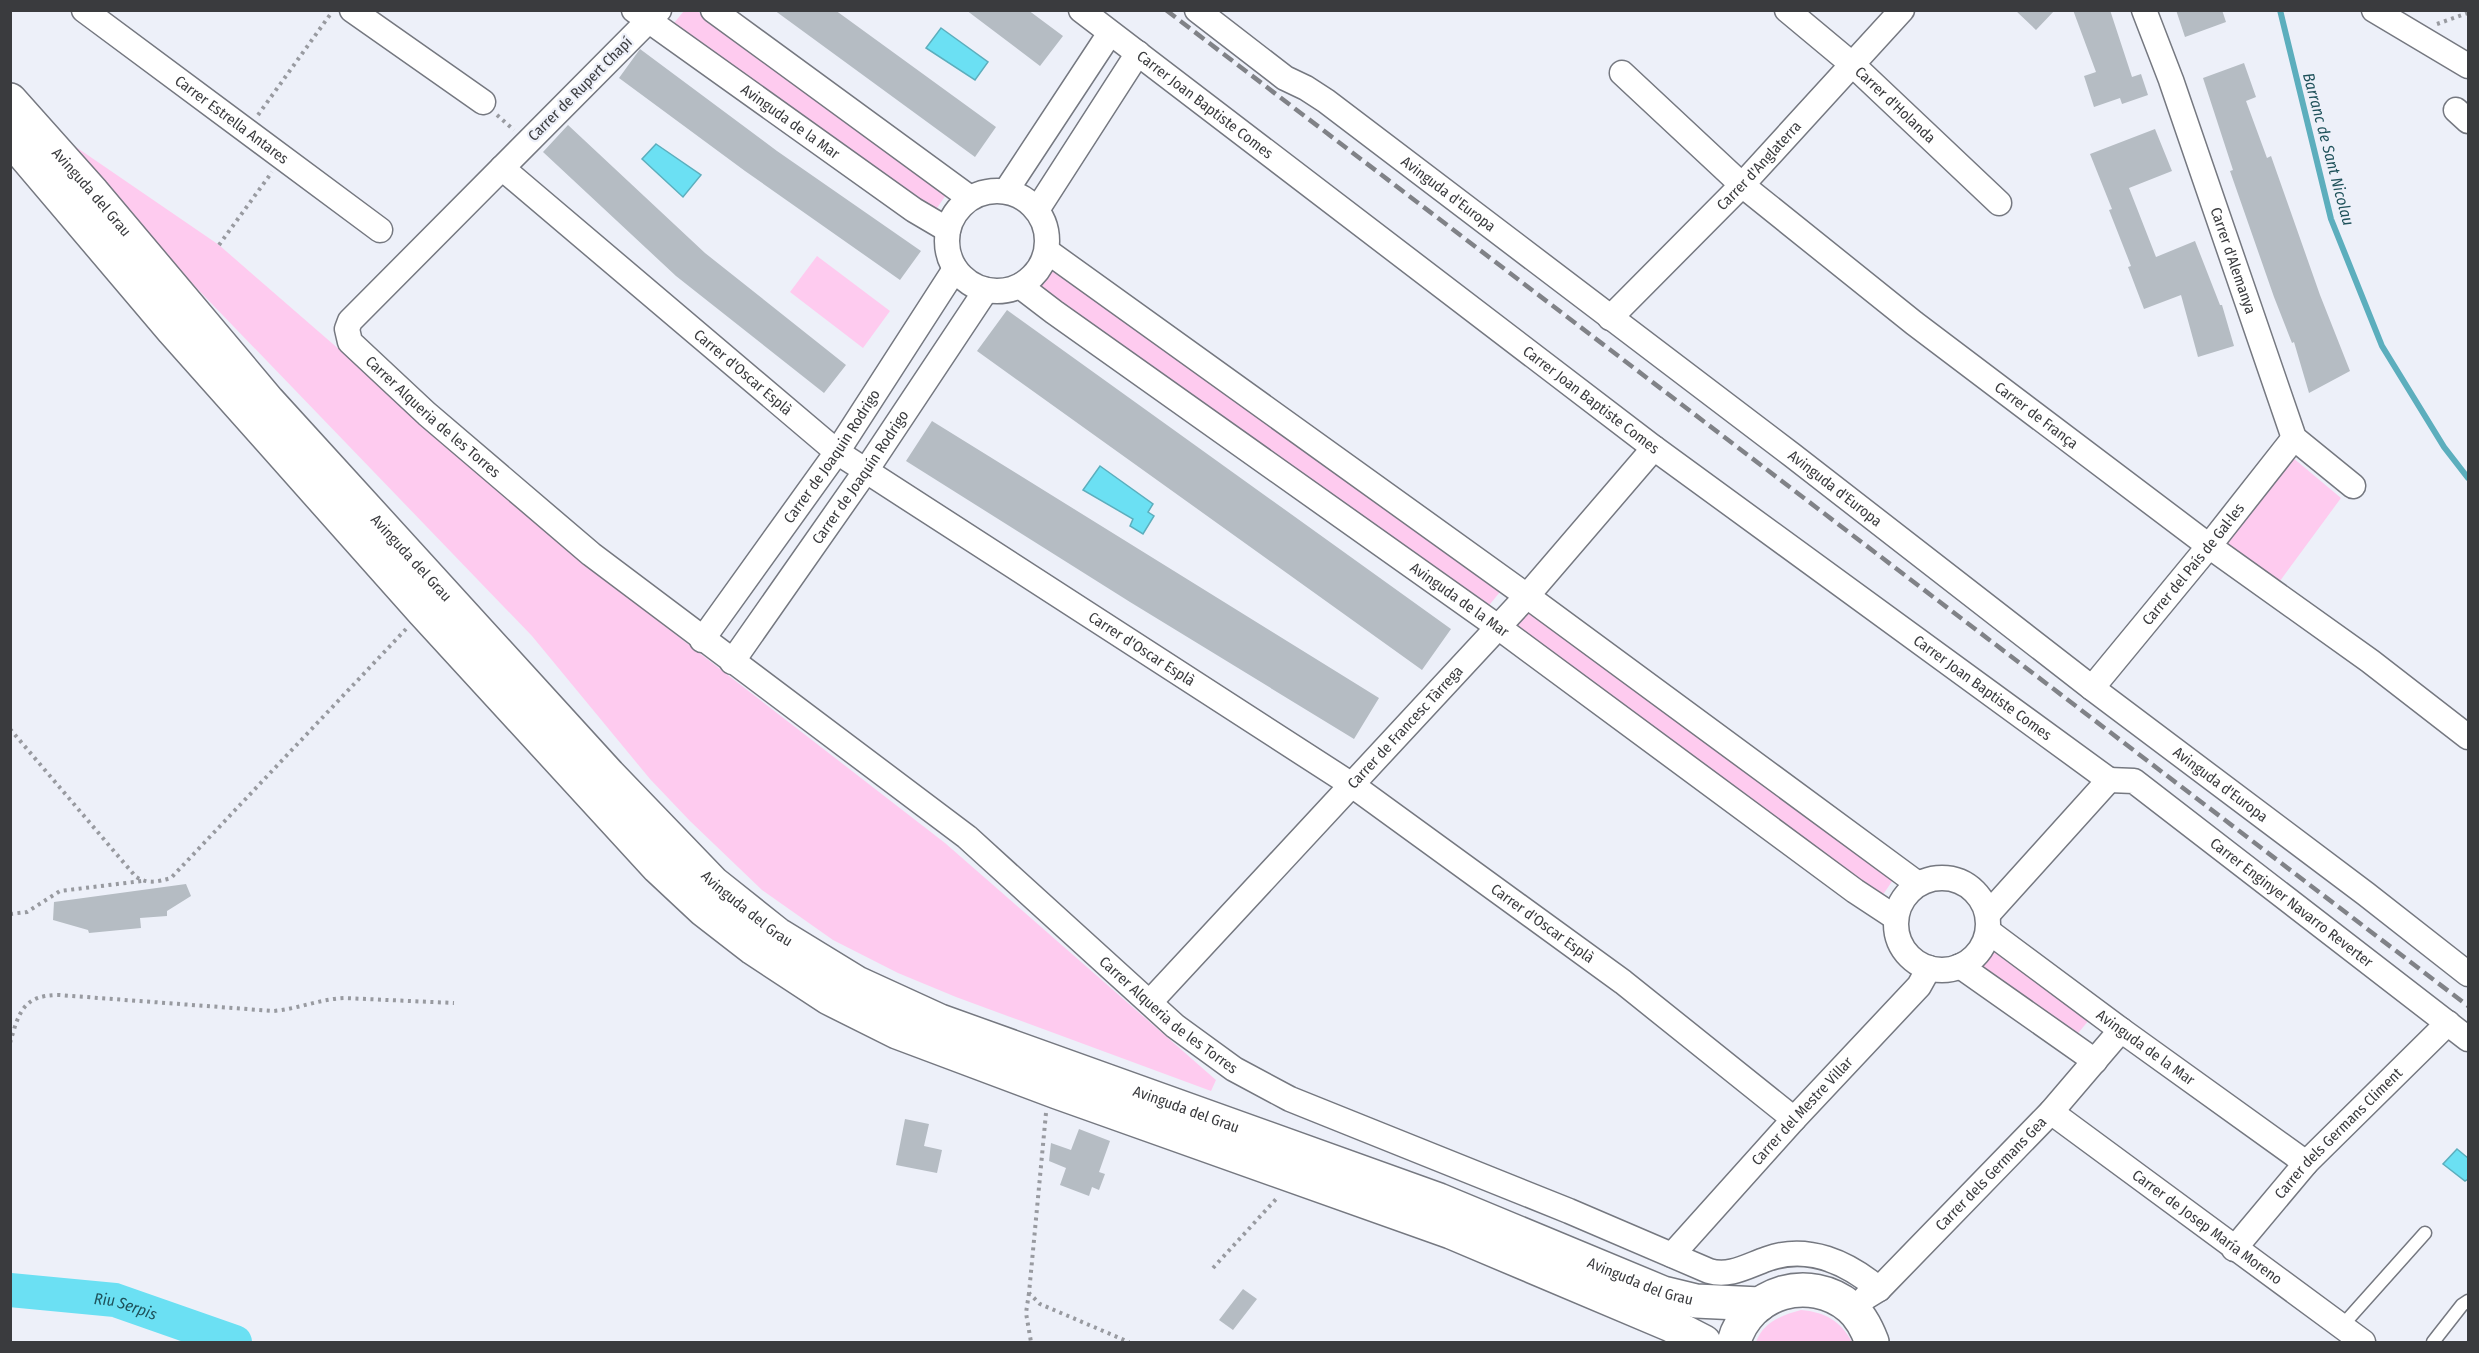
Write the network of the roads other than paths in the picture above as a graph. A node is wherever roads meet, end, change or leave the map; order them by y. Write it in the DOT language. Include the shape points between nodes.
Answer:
graph roads {
  1 [pos="84,10"];
  2 [pos="352,10"];
  3 [pos="713,10"];
  4 [pos="1081,10"];
  5 [pos="1197,10"];
  6 [pos="1787,10"];
  7 [pos="1902,10"];
  8 [pos="2144,10"];
  9 [pos="2374,10"];
  10 [pos="647,14"];
  11 [pos="1110,33"];
  12 [pos="1138,54"];
  13 [pos="1853,65"];
  14 [pos="2469,66"];
  15 [pos="1622,73"];
  16 [pos="10,100"];
  17 [pos="483,102"];
  18 [pos="10,138"];
  19 [pos="502,168"];
  20 [pos="1742,185"];
  21 [pos="1006,191"];
  22 [pos="970,198"];
  23 [pos="1999,203"];
  24 [pos="1037,210"];
  25 [pos="380,230"];
  26 [pos="948,230"];
  27 [pos="1047,251"];
  28 [pos="955,269"];
  29 [pos="1020,286"];
  30 [pos="986,290"];
  31 [pos="1610,318"];
  32 [pos="2294,438"];
  33 [pos="1654,448"];
  34 [pos="837,453"];
  35 [pos="865,472"];
  36 [pos="2353,486"];
  37 [pos="2209,546"];
  38 [pos="1527,596"];
  39 [pos="1498,627"];
  40 [pos="702,640"];
  41 [pos="732,662"];
  42 [pos="2092,688"];
  43 [pos="2469,737"];
  44 [pos="2109,780"];
  45 [pos="1352,785"];
  46 [pos="1918,884"];
  47 [pos="1896,918"];
  48 [pos="1988,922"];
  49 [pos="1960,966"];
  50 [pos="1929,968"];
  51 [pos="2469,974"];
  52 [pos="1150,1002"];
  53 [pos="2448,1023"];
  54 [pos="2121,1030"];
  55 [pos="2469,1039"];
  56 [pos="2095,1061"];
  57 [pos="2051,1112"];
  58 [pos="1794,1119"];
  59 [pos="2306,1163"];
  60 [pos="2425,1233"];
  61 [pos="2234,1249"];
  62 [pos="1672,1255"];
  63 [pos="1879,1289"];
  64 [pos="2469,1302"];
  65 [pos="1760,1304"];
  66 [pos="1852,1308"];
  67 [pos="2341,1327"];
  68 [pos="1704,1342"];
  69 [pos="1734,1342"];
  70 [pos="1872,1342"];
  71 [pos="2363,1342"];
  72 [pos="2433,1342"];
  1 -- 25 [label="street, Carrer Estrella Antares"];
  2 -- 17 [label="street"];
  3 -- 22 [label="street"];
  4 -- 11 [label="street, Carrer Joan Baptiste Comes"];
  5 -- 31 [label="street, Avinguda d'Europa" via="1285,78 1326,101"];
  6 -- 13 [label="street, Carrer d'Holanda"];
  7 -- 13 [label="street, Carrer d'Anglaterra"];
  8 -- 32 [label="street, Carrer d'Alemanya"];
  9 -- 14 [label="street"];
  10 -- 19 [label="street, Carrer de Rupert Chapí"];
  10 -- 26 [label="street, Avinguda de la Mar" via="914,210"];
  11 -- 12 [label="street, Carrer Joan Baptiste Comes"];
  11 -- 21 [label="street"];
  12 -- 24 [label="street"];
  12 -- 33 [label="street, Carrer Joan Baptiste Comes"];
  13 -- 20 [label="street, Carrer d'Anglaterra"];
  13 -- 23 [label="street, Carrer d'Holanda"];
  15 -- 20 [label="street, Carrer de França"];
  16 -- 65 [label="main road, Avinguda del Grau" via="268,401 601,767 713,883 786,940 900,1005 1438,1200 1663,1293 1696,1300"];
  18 -- 68 [label="main road, Avinguda del Grau" via="173,330 423,611 658,867 753,948 799,980 897,1032 1451,1232"];
  19 -- 34 [label="street, Carrer d'Oscar Esplà"];
  19 -- 40 [label="street, Carrer Alqueria de les Torres" via="350,321 350,342 519,494"];
  20 -- 31 [label="street, Carrer d'Anglaterra"];
  20 -- 37 [label="street, Carrer de França" via="1914,323"];
  21 -- 22 [label="street" via="994,190"];
  21 -- 24 [label="street" via="1018,194"];
  22 -- 26 [label="street" via="956,211"];
  24 -- 27 [label="street" via="1045,223"];
  26 -- 28 [label="street" via="949,257"];
  27 -- 29 [label="street" via="1036,273"];
  27 -- 38 [label="street"];
  28 -- 30 [label="street" via="969,283"];
  28 -- 34 [label="street, Carrer de Joaquin Rodrigo"];
  29 -- 30 [label="street" via="997,292"];
  29 -- 39 [label="street, Avinguda de la Mar"];
  30 -- 35 [label="street, Carrer de Joaquín Rodrigo"];
  31 -- 42 [label="street, Avinguda d'Europa"];
  32 -- 36 [label="street"];
  32 -- 37 [label="street, Carrer del País de Gal·les"];
  33 -- 38 [label="street, Carrer de Francesc Tàrrega"];
  33 -- 44 [label="street, Carrer Joan Baptiste Comes"];
  34 -- 35 [label="street, Carrer d'Oscar Esplà"];
  34 -- 40 [label="street, Carrer de Joaquin Rodrigo"];
  35 -- 41 [label="street, Carrer de Joaquín Rodrigo"];
  35 -- 45 [label="street, Carrer d'Oscar Esplà"];
  37 -- 42 [label="street, Carrer del País de Gal·les"];
  37 -- 43 [label="street, Carrer de França"];
  38 -- 39 [label="street, Carrer de Francesc Tàrrega"];
  38 -- 46 [label="street"];
  39 -- 45 [label="street, Carrer de Francesc Tàrrega"];
  39 -- 47 [label="street, Avinguda de la Mar"];
  40 -- 41 [label="street, Carrer Alqueria de les Torres"];
  41 -- 52 [label="street, Carrer Alqueria de les Torres" via="967,837"];
  42 -- 51 [label="street, Avinguda d'Europa"];
  44 -- 48 [label="street"];
  44 -- 53 [label="street, Carrer Enginyer Navarro Reverter" via="2134,781"];
  45 -- 52 [label="street, Carrer de Francesc Tàrrega"];
  45 -- 58 [label="street, Carrer d'Oscar Esplà" via="1623,981"];
  46 -- 47 [label="street" via="1903,898"];
  46 -- 48 [label="street" via="1931,878 1959,880 1972,888"];
  47 -- 50 [label="street" via="1896,931 1904,949 1917,963"];
  48 -- 49 [label="street" via="1979,952"];
  48 -- 54 [label="street, Avinguda de la Mar"];
  49 -- 50 [label="street" via="1950,970"];
  49 -- 56 [label="street"];
  50 -- 58 [label="street, Carrer del Mestre Villar" via="1920,986"];
  52 -- 62 [label="street, Carrer Alqueria de les Torres" via="1234,1070 1290,1099"];
  53 -- 55 [label="street, Carrer Enginyer Navarro Reverter"];
  53 -- 59 [label="street, Carrer dels Germans Climent"];
  54 -- 56 [label="street, Carrer dels Germans Gea"];
  54 -- 59 [label="street, Avinguda de la Mar"];
  56 -- 57 [label="street, Carrer dels Germans Gea"];
  57 -- 61 [label="street, Carrer de Josep María Moreno"];
  57 -- 63 [label="street, Carrer dels Germans Gea"];
  58 -- 62 [label="street, Carrer del Mestre Villar"];
  59 -- 61 [label="street, Carrer dels Germans Climent"];
  60 -- 67 [label="lane"];
  61 -- 67 [label="street, Carrer de Josep María Moreno"];
  62 -- 63 [label="street, Avinguda del Grau" via="1708,1271 1723,1273 1770,1257 1812,1255 1850,1267"];
  63 -- 66 [label="street, Carrer dels Germans Gea"];
  64 -- 72 [label="lane" via="2462,1305"];
  65 -- 66 [label="main road" via="1777,1294 1807,1289 1836,1297"];
  65 -- 69 [label="main road" via="1744,1320"];
  66 -- 70 [label="main road"];
  67 -- 71 [label="street, Carrer de Josep María Moreno"];
}
